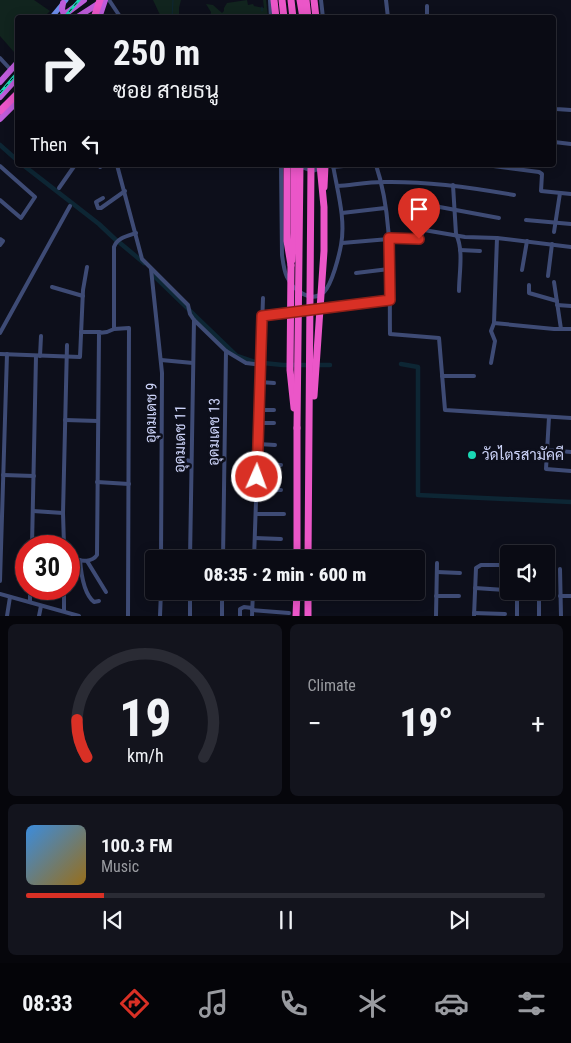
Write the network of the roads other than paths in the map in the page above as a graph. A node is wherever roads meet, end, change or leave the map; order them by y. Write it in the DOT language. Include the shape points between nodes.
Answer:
graph roads {
  1 [pos="103,0"];
  2 [pos="109,0"];
  3 [pos="270,0"];
  4 [pos="274,0"];
  5 [pos="282,0"];
  6 [pos="291,0"];
  7 [pos="303,0"];
  8 [pos="314,0"];
  9 [pos="321,0"];
  10 [pos="386,0"];
  11 [pos="81,1"];
  12 [pos="65,2"];
  13 [pos="427,6"];
  14 [pos="54,15"];
  15 [pos="63,15"];
  16 [pos="65,15"];
  17 [pos="80,15"];
  18 [pos="96,15"];
  19 [pos="100,15"];
  20 [pos="119,15"];
  21 [pos="271,15"];
  22 [pos="276,15"];
  23 [pos="284,15"];
  24 [pos="294,15"];
  25 [pos="306,15"];
  26 [pos="316,15"];
  27 [pos="323,15"];
  28 [pos="388,15"];
  29 [pos="427,15"];
  30 [pos="0,58"];
  31 [pos="15,65"];
  32 [pos="11,70"];
  33 [pos="15,80"];
  34 [pos="0,82"];
  35 [pos="0,97"];
  36 [pos="15,98"];
  37 [pos="15,98"];
  38 [pos="556,109"];
  39 [pos="571,110"];
  40 [pos="0,111"];
  41 [pos="0,119"];
  42 [pos="556,142"];
  43 [pos="571,144"];
  44 [pos="0,166"];
  45 [pos="73,167"];
  46 [pos="118,167"];
  47 [pos="281,167"];
  48 [pos="287,167"];
  49 [pos="297,167"];
  50 [pos="297,167"];
  51 [pos="302,167"];
  52 [pos="311,167"];
  53 [pos="320,167"];
  54 [pos="322,167"];
  55 [pos="325,167"];
  56 [pos="333,167"];
  57 [pos="377,167"];
  58 [pos="501,167"];
  59 [pos="382,182"];
  60 [pos="452,185"];
  61 [pos="337,186"];
  62 [pos="59,188"];
  63 [pos="125,191"];
  64 [pos="560,193"];
  65 [pos="571,194"];
  66 [pos="514,195"];
  67 [pos="103,198"];
  68 [pos="0,200"];
  69 [pos="418,203"];
  70 [pos="70,206"];
  71 [pos="324,208"];
  72 [pos="385,208"];
  73 [pos="454,210"];
  74 [pos="342,213"];
  75 [pos="499,218"];
  76 [pos="526,220"];
  77 [pos="556,222"];
  78 [pos="571,224"];
  79 [pos="136,232"];
  80 [pos="554,232"];
  81 [pos="456,234"];
  82 [pos="0,238"];
  83 [pos="389,238"];
  84 [pos="497,238"];
  85 [pos="527,241"];
  86 [pos="342,243"];
  87 [pos="552,244"];
  88 [pos="0,245"];
  89 [pos="571,247"];
  90 [pos="460,250"];
  91 [pos="480,252"];
  92 [pos="291,265"];
  93 [pos="87,267"];
  94 [pos="151,269"];
  95 [pos="389,270"];
  96 [pos="522,270"];
  97 [pos="356,274"];
  98 [pos="548,276"];
  99 [pos="554,282"];
  100 [pos="529,285"];
  101 [pos="52,286"];
  102 [pos="459,291"];
  103 [pos="529,294"];
  104 [pos="82,296"];
  105 [pos="263,298"];
  106 [pos="390,300"];
  107 [pos="528,300"];
  108 [pos="557,303"];
  109 [pos="571,306"];
  110 [pos="262,316"];
  111 [pos="194,320"];
  112 [pos="494,323"];
  113 [pos="114,328"];
  114 [pos="561,329"];
  115 [pos="571,329"];
  116 [pos="81,332"];
  117 [pos="100,332"];
  118 [pos="0,333"];
  119 [pos="41,336"];
  120 [pos="67,345"];
  121 [pos="226,351"];
  122 [pos="0,354"];
  123 [pos="8,354"];
  124 [pos="38,356"];
  125 [pos="66,356"];
  126 [pos="161,360"];
  127 [pos="193,363"];
  128 [pos="491,363"];
  129 [pos="261,366"];
  130 [pos="442,376"];
  131 [pos="474,376"];
  132 [pos="260,382"];
  133 [pos="274,383"];
  134 [pos="260,410"];
  135 [pos="274,410"];
  136 [pos="0,411"];
  137 [pos="6,411"];
  138 [pos="549,417"];
  139 [pos="571,418"];
  140 [pos="65,420"];
  141 [pos="98,421"];
  142 [pos="259,423"];
  143 [pos="274,423"];
  144 [pos="310,427"];
  145 [pos="297,428"];
  146 [pos="258,444"];
  147 [pos="275,445"];
  148 [pos="547,450"];
  149 [pos="571,452"];
  150 [pos="179,459"];
  151 [pos="191,460"];
  152 [pos="258,464"];
  153 [pos="281,465"];
  154 [pos="571,471"];
  155 [pos="4,475"];
  156 [pos="34,476"];
  157 [pos="97,482"];
  158 [pos="129,484"];
  159 [pos="257,489"];
  160 [pos="281,490"];
  161 [pos="33,511"];
  162 [pos="63,513"];
  163 [pos="256,514"];
  164 [pos="284,514"];
  165 [pos="32,535"];
  166 [pos="64,535"];
  167 [pos="255,538"];
  168 [pos="281,539"];
  169 [pos="161,550"];
  170 [pos="190,550"];
  171 [pos="223,550"];
  172 [pos="254,550"];
  173 [pos="297,550"];
  174 [pos="308,550"];
  175 [pos="80,560"];
  176 [pos="87,561"];
  177 [pos="437,563"];
  178 [pos="500,565"];
  179 [pos="560,569"];
  180 [pos="437,572"];
  181 [pos="460,573"];
  182 [pos="0,581"];
  183 [pos="474,588"];
  184 [pos="500,590"];
  185 [pos="106,592"];
  186 [pos="0,594"];
  187 [pos="436,596"];
  188 [pos="459,596"];
  189 [pos="560,596"];
  190 [pos="571,596"];
  191 [pos="10,597"];
  192 [pos="64,600"];
  193 [pos="160,600"];
  194 [pos="190,600"];
  195 [pos="222,600"];
  196 [pos="252,600"];
  197 [pos="295,600"];
  198 [pos="308,600"];
  199 [pos="517,600"];
  200 [pos="539,600"];
  201 [pos="99,601"];
  202 [pos="30,602"];
  203 [pos="41,606"];
  204 [pos="252,609"];
  205 [pos="64,611"];
  206 [pos="72,614"];
  207 [pos="293,614"];
  208 [pos="474,614"];
  209 [pos="505,614"];
  210 [pos="7,616"];
  211 [pos="39,616"];
  212 [pos="79,616"];
  213 [pos="128,616"];
  214 [pos="160,616"];
  215 [pos="190,616"];
  216 [pos="222,616"];
  217 [pos="240,616"];
  218 [pos="252,616"];
  219 [pos="308,616"];
  220 [pos="436,616"];
  221 [pos="518,616"];
  222 [pos="539,616"];
  223 [pos="561,616"];
  1 -- 17 [label="highway"];
  1 -- 18 [label="highway, bridge"];
  1 -- 19 [label="highway"];
  2 -- 20 [label="street"];
  3 -- 21 [label="street"];
  4 -- 22 [label="highway"];
  5 -- 23 [label="highway"];
  6 -- 24 [label="highway"];
  7 -- 25 [label="highway"];
  8 -- 26 [label="highway"];
  9 -- 27 [label="street"];
  10 -- 28 [label="street"];
  11 -- 16 [label="highway"];
  12 -- 14 [label="main road"];
  12 -- 15 [label="highway"];
  13 -- 29 [label="street"];
  30 -- 32 [label="street"];
  31 -- 32 [label="highway"];
  32 -- 34 [label="highway"];
  33 -- 35 [label="highway"];
  36 -- 40 [label="highway"];
  37 -- 41 [label="highway"];
  38 -- 39 [label="street"];
  42 -- 43 [label="street"];
  44 -- 68 [label="street" via="35,197 21,218"];
  45 -- 62 [label="street"];
  46 -- 63 [label="street"];
  47 -- 86 [label="street" via="282,255 287,278 302,294 319,295 329,286"];
  48 -- 92 [label="highway" via="287,241"];
  49 -- 92 [label="highway"];
  50 -- 145 [label="highway, bridge"];
  51 -- 54 [label="street" via="312,171"];
  52 -- 144 [label="highway, bridge"];
  53 -- 71 [label="highway, bridge"];
  55 -- 71 [label="highway, bridge"];
  56 -- 61 [label="street"];
  57 -- 59 [label="street"];
  58 -- 64 [label="street" via="539,172 542,174 541,191"];
  59 -- 60 [label="street"];
  59 -- 61 [label="street"];
  59 -- 72 [label="street"];
  60 -- 66 [label="street"];
  60 -- 73 [label="street"];
  61 -- 74 [label="street"];
  63 -- 67 [label="street" via="98,208 96,202"];
  63 -- 79 [label="street"];
  64 -- 65 [label="street"];
  64 -- 77 [label="street"];
  69 -- 73 [label="street"];
  70 -- 118 [label="street"];
  71 -- 144 [label="highway, bridge" via="317,367"];
  72 -- 74 [label="street"];
  72 -- 83 [label="street"];
  73 -- 75 [label="street"];
  73 -- 81 [label="street"];
  74 -- 86 [label="street"];
  76 -- 77 [label="street"];
  77 -- 78 [label="street"];
  77 -- 80 [label="street"];
  79 -- 94 [label="street" via="142,259"];
  79 -- 113 [label="street" via="118,240 114,247"];
  81 -- 83 [label="street" via="424,230 419,239"];
  81 -- 84 [label="street"];
  81 -- 90 [label="street"];
  82 -- 88 [label="street" via="3,241"];
  83 -- 86 [label="street"];
  83 -- 95 [label="street"];
  84 -- 85 [label="street"];
  84 -- 112 [label="street"];
  85 -- 87 [label="street"];
  85 -- 96 [label="street"];
  87 -- 89 [label="street"];
  87 -- 98 [label="street"];
  90 -- 91 [label="street"];
  90 -- 102 [label="street"];
  92 -- 145 [label="highway, bridge" via="291,382"];
  93 -- 104 [label="street"];
  94 -- 111 [label="street" via="189,306"];
  94 -- 126 [label="street, อุดมเดช 9"];
  95 -- 97 [label="street"];
  95 -- 106 [label="street"];
  99 -- 108 [label="street"];
  100 -- 103 [label="street"];
  101 -- 104 [label="street"];
  103 -- 107 [label="street"];
  103 -- 108 [label="street"];
  104 -- 116 [label="street"];
  105 -- 110 [label="street"];
  106 -- 110 [label="street"];
  106 -- 130 [label="street" via="390,334 438,338"];
  108 -- 109 [label="street"];
  108 -- 114 [label="street"];
  110 -- 129 [label="street"];
  111 -- 121 [label="street"];
  111 -- 127 [label="street, อุดมเดช 11"];
  112 -- 114 [label="street"];
  112 -- 128 [label="street"];
  113 -- 117 [label="street"];
  113 -- 158 [label="street" via="129,328"];
  114 -- 115 [label="street"];
  116 -- 117 [label="street"];
  116 -- 125 [label="street" via="80,356"];
  117 -- 141 [label="street"];
  119 -- 124 [label="street"];
  120 -- 125 [label="street"];
  121 -- 129 [label="street" via="246,363"];
  121 -- 171 [label="street, อุดมเดช 13"];
  122 -- 123 [label="street"];
  123 -- 124 [label="street"];
  123 -- 137 [label="street"];
  124 -- 125 [label="street"];
  124 -- 156 [label="street"];
  125 -- 140 [label="street"];
  126 -- 127 [label="street"];
  126 -- 169 [label="street, อุดมเดช 9"];
  127 -- 151 [label="street, อุดมเดช 11"];
  129 -- 132 [label="street"];
  130 -- 131 [label="street"];
  130 -- 138 [label="street" via="445,410"];
  132 -- 133 [label="street"];
  132 -- 134 [label="street"];
  134 -- 135 [label="street"];
  134 -- 142 [label="street"];
  136 -- 137 [label="street"];
  137 -- 155 [label="street"];
  138 -- 139 [label="street"];
  138 -- 148 [label="street"];
  140 -- 141 [label="street"];
  140 -- 162 [label="street"];
  141 -- 157 [label="street"];
  142 -- 143 [label="street"];
  142 -- 146 [label="street"];
  144 -- 174 [label="highway, bridge"];
  145 -- 173 [label="highway"];
  146 -- 147 [label="street"];
  146 -- 152 [label="street"];
  148 -- 149 [label="street"];
  148 -- 154 [label="street" via="546,469"];
  150 -- 151 [label="street"];
  151 -- 170 [label="street, อุดมเดช 11"];
  152 -- 153 [label="street"];
  152 -- 159 [label="street"];
  155 -- 156 [label="street"];
  155 -- 182 [label="street"];
  156 -- 161 [label="street"];
  157 -- 158 [label="street"];
  157 -- 176 [label="street" via="97,555"];
  158 -- 213 [label="street"];
  159 -- 160 [label="street"];
  159 -- 163 [label="street"];
  161 -- 162 [label="street"];
  161 -- 165 [label="street"];
  162 -- 166 [label="street"];
  163 -- 164 [label="street"];
  163 -- 167 [label="street"];
  167 -- 168 [label="street"];
  167 -- 172 [label="street"];
  175 -- 176 [label="street"];
  175 -- 201 [label="street" via="89,596 94,602"];
  176 -- 185 [label="street"];
  177 -- 180 [label="street"];
  178 -- 183 [label="street" via="476,568"];
  179 -- 189 [label="street"];
  180 -- 181 [label="street"];
  180 -- 187 [label="street"];
  183 -- 184 [label="street"];
  183 -- 208 [label="street"];
  186 -- 191 [label="street"];
  187 -- 188 [label="street"];
  187 -- 220 [label="street"];
  189 -- 190 [label="street"];
  189 -- 223 [label="street"];
  191 -- 202 [label="street"];
  191 -- 210 [label="street"];
  192 -- 205 [label="street"];
  193 -- 214 [label="street"];
  194 -- 215 [label="street"];
  195 -- 216 [label="street"];
  196 -- 204 [label="street"];
  197 -- 207 [label="highway"];
  198 -- 219 [label="highway"];
  199 -- 221 [label="street"];
  200 -- 222 [label="street"];
  202 -- 203 [label="street"];
  203 -- 205 [label="street"];
  203 -- 211 [label="street"];
  204 -- 207 [label="street"];
  204 -- 217 [label="street" via="244,607"];
  204 -- 218 [label="street"];
  205 -- 206 [label="street"];
  206 -- 212 [label="street"];
  208 -- 209 [label="street"];
}
